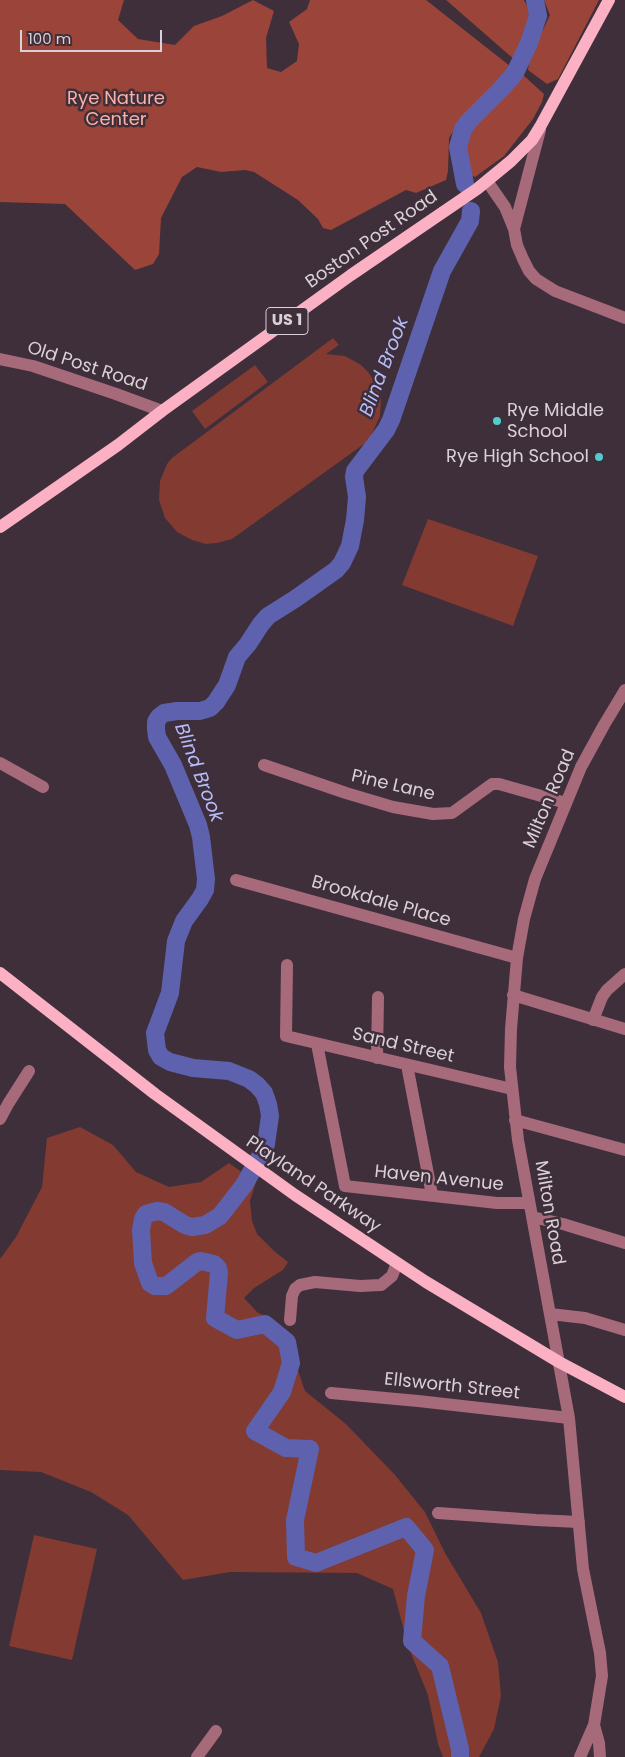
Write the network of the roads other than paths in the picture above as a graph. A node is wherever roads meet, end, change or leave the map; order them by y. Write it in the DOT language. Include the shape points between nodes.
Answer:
graph roads {
  1 [pos="609,0"];
  2 [pos="540,127"];
  3 [pos="487,181"];
  4 [pos="514,230"];
  5 [pos="625,318"];
  6 [pos="0,359"];
  7 [pos="162,411"];
  8 [pos="0,527"];
  9 [pos="625,690"];
  10 [pos="0,763"];
  11 [pos="264,765"];
  12 [pos="43,787"];
  13 [pos="566,803"];
  14 [pos="236,880"];
  15 [pos="517,958"];
  16 [pos="287,965"];
  17 [pos="0,973"];
  18 [pos="625,974"];
  19 [pos="513,995"];
  20 [pos="378,997"];
  21 [pos="593,1020"];
  22 [pos="625,1029"];
  23 [pos="317,1044"];
  24 [pos="377,1058"];
  25 [pos="407,1065"];
  26 [pos="29,1071"];
  27 [pos="512,1089"];
  28 [pos="0,1119"];
  29 [pos="515,1120"];
  30 [pos="625,1150"];
  31 [pos="432,1195"];
  32 [pos="529,1203"];
  33 [pos="532,1217"];
  34 [pos="625,1242"];
  35 [pos="397,1263"];
  36 [pos="550,1314"];
  37 [pos="290,1320"];
  38 [pos="625,1330"];
  39 [pos="559,1362"];
  40 [pos="332,1393"];
  41 [pos="625,1397"];
  42 [pos="569,1418"];
  43 [pos="438,1513"];
  44 [pos="579,1522"];
  45 [pos="594,1725"];
  46 [pos="216,1731"];
  47 [pos="197,1757"];
  48 [pos="580,1757"];
  49 [pos="600,1757"];
  1 -- 2 [label="main road, Boston Post Road / US 1"];
  2 -- 3 [label="main road, Boston Post Road / US 1" via="522,151"];
  2 -- 4 [label="street"];
  3 -- 4 [label="street" via="506,207"];
  3 -- 7 [label="main road, Boston Post Road / US 1"];
  4 -- 5 [label="street" via="529,271 541,282 555,291"];
  6 -- 7 [label="street, Old Post Road" via="32,366"];
  7 -- 8 [label="main road, Boston Post Road / US 1"];
  9 -- 13 [label="street, Milton Road" via="592,746"];
  10 -- 12 [label="street"];
  11 -- 13 [label="street, Pine Lane" via="393,808 433,814 452,813 492,784"];
  13 -- 15 [label="street, Milton Road" via="533,886"];
  14 -- 15 [label="street, Brookdale Place"];
  15 -- 19 [label="street, Milton Road"];
  16 -- 23 [label="street, Sand Street" via="286,1036"];
  17 -- 35 [label="main road, Playland Parkway" via="232,1151"];
  18 -- 21 [label="street" via="602,997"];
  19 -- 21 [label="street"];
  19 -- 27 [label="street, Milton Road"];
  20 -- 24 [label="street"];
  21 -- 22 [label="street"];
  23 -- 24 [label="street, Sand Street"];
  23 -- 31 [label="street, Haven Avenue" via="345,1186"];
  24 -- 25 [label="street, Sand Street"];
  25 -- 27 [label="street, Sand Street"];
  25 -- 31 [label="street"];
  26 -- 28 [label="street"];
  27 -- 29 [label="street, Milton Road"];
  29 -- 30 [label="street"];
  29 -- 32 [label="street, Milton Road"];
  31 -- 32 [label="street, Haven Avenue" via="497,1203"];
  32 -- 33 [label="street, Milton Road"];
  33 -- 34 [label="street"];
  33 -- 36 [label="street, Milton Road"];
  35 -- 37 [label="street" via="392,1276 381,1285 315,1282 300,1285 292,1296"];
  35 -- 39 [label="main road, Playland Parkway"];
  36 -- 38 [label="street" via="585,1318"];
  36 -- 39 [label="street, Milton Road"];
  39 -- 41 [label="main road, Playland Parkway"];
  39 -- 42 [label="street, Milton Road"];
  40 -- 42 [label="street, Ellsworth Street"];
  42 -- 44 [label="street, Milton Road"];
  43 -- 44 [label="street"];
  44 -- 45 [label="street, Milton Road" via="583,1569 601,1662 600,1696"];
  45 -- 48 [label="street, Milton Road"];
  45 -- 49 [label="street"];
  46 -- 47 [label="street"];
}
